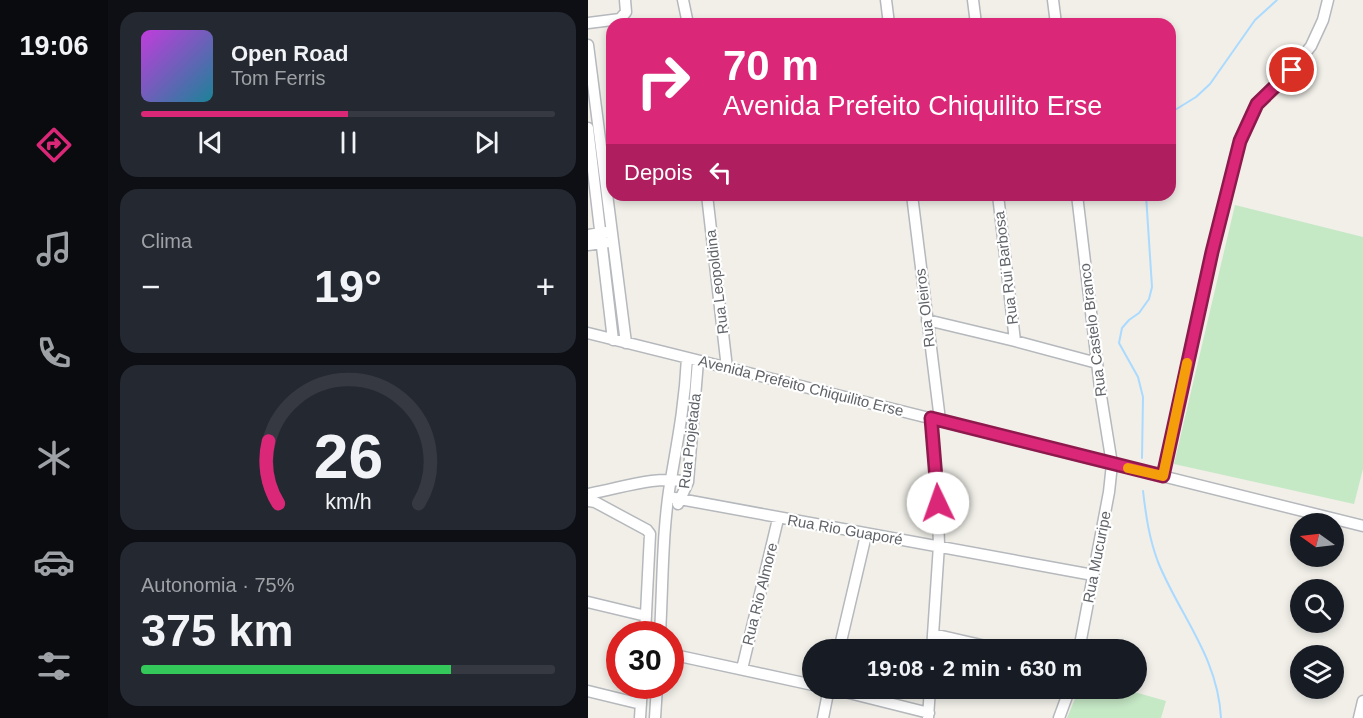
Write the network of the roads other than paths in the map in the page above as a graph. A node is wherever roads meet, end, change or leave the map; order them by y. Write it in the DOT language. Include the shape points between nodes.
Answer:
graph roads {
  1 [pos="625,0"];
  2 [pos="684,0"];
  3 [pos="886,0"];
  4 [pos="973,0"];
  5 [pos="1053,0"];
  6 [pos="1328,0"];
  7 [pos="616,18"];
  8 [pos="687,18"];
  9 [pos="888,18"];
  10 [pos="975,18"];
  11 [pos="1055,18"];
  12 [pos="606,20"];
  13 [pos="588,23"];
  14 [pos="588,45"];
  15 [pos="591,88"];
  16 [pos="588,128"];
  17 [pos="598,165"];
  18 [pos="708,201"];
  19 [pos="913,201"];
  20 [pos="999,201"];
  21 [pos="1078,201"];
  22 [pos="588,235"];
  23 [pos="607,237"];
  24 [pos="588,245"];
  25 [pos="927,320"];
  26 [pos="588,333"];
  27 [pos="613,340"];
  28 [pos="1015,341"];
  29 [pos="626,342"];
  30 [pos="693,360"];
  31 [pos="1096,363"];
  32 [pos="727,368"];
  33 [pos="936,419"];
  34 [pos="1112,464"];
  35 [pos="1163,476"];
  36 [pos="671,479"];
  37 [pos="688,482"];
  38 [pos="669,497"];
  39 [pos="592,499"];
  40 [pos="681,499"];
  41 [pos="667,515"];
  42 [pos="778,519"];
  43 [pos="1363,526"];
  44 [pos="866,535"];
  45 [pos="939,546"];
  46 [pos="1092,575"];
  47 [pos="588,602"];
  48 [pos="646,616"];
  49 [pos="646,621"];
  50 [pos="661,621"];
  51 [pos="933,634"];
  52 [pos="841,639"];
  53 [pos="933,639"];
  54 [pos="955,639"];
  55 [pos="1081,639"];
  56 [pos="684,657"];
  57 [pos="742,669"];
  58 [pos="802,683"];
  59 [pos="588,691"];
  60 [pos="641,699"];
  61 [pos="656,699"];
  62 [pos="827,699"];
  63 [pos="868,699"];
  64 [pos="930,699"];
  65 [pos="1066,699"];
  66 [pos="1363,700"];
  67 [pos="641,704"];
  68 [pos="929,716"];
  69 [pos="640,718"];
  70 [pos="655,718"];
  71 [pos="823,718"];
  72 [pos="1059,718"];
  73 [pos="1359,718"];
  1 -- 7 [label="street" via="626,12"];
  2 -- 8 [label="street"];
  3 -- 9 [label="street"];
  4 -- 10 [label="street"];
  5 -- 11 [label="street"];
  6 -- 35 [label="street" via="1311,46 1257,104 1240,141"];
  12 -- 13 [label="street"];
  14 -- 15 [label="street"];
  15 -- 17 [label="street"];
  16 -- 17 [label="street"];
  17 -- 23 [label="street"];
  18 -- 32 [label="street, Rua Leopoldina"];
  19 -- 25 [label="street, Rua Oleiros"];
  20 -- 28 [label="street, Rua Rui Barbosa"];
  21 -- 31 [label="street, Rua Castelo Branco"];
  22 -- 23 [label="street"];
  23 -- 24 [label="street"];
  23 -- 27 [label="street"];
  23 -- 29 [label="street"];
  25 -- 28 [label="street, Rua Rui Barbosa"];
  25 -- 33 [label="street, Rua Oleiros"];
  26 -- 27 [label="street, Avenida Prefeito Chiquilito Erse"];
  27 -- 29 [label="street, Avenida Prefeito Chiquilito Erse"];
  28 -- 31 [label="street, Rua Rui Barbosa"];
  29 -- 30 [label="street, Avenida Prefeito Chiquilito Erse"];
  30 -- 32 [label="street, Avenida Prefeito Chiquilito Erse"];
  30 -- 36 [label="street, Rua Projetada"];
  30 -- 37 [label="street, Rua Projetada"];
  31 -- 34 [label="street, Rua Castelo Branco"];
  32 -- 33 [label="street, Avenida Prefeito Chiquilito Erse"];
  33 -- 34 [label="street, Avenida Prefeito Chiquilito Erse"];
  33 -- 45 [label="street, Rua Oleiros"];
  34 -- 35 [label="street, Avenida Prefeito Chiquilito Erse"];
  34 -- 46 [label="street, Rua Mucuripe"];
  35 -- 43 [label="street, Avenida Prefeito Chiquilito Erse"];
  36 -- 37 [label="street"];
  36 -- 38 [label="street, Rua Projetada"];
  36 -- 39 [label="street" via="658,479"];
  37 -- 40 [label="street, Rua Projetada"];
  38 -- 40 [label="street, Rua Rio Guaporé"];
  38 -- 41 [label="street, Rua Projetada"];
  39 -- 48 [label="street" via="650,534"];
  40 -- 41 [label="street, Rua Projetada"];
  40 -- 42 [label="street, Rua Rio Guaporé"];
  41 -- 50 [label="street, Rua Projetada"];
  42 -- 44 [label="street, Rua Rio Guaporé"];
  42 -- 57 [label="street, Rua Rio Almore"];
  44 -- 45 [label="street, Rua Rio Guaporé"];
  44 -- 52 [label="street"];
  45 -- 46 [label="street, Rua Rio Guaporé"];
  45 -- 51 [label="street, Rua Oleiros"];
  46 -- 55 [label="street, Rua Mucuripe"];
  47 -- 48 [label="street"];
  48 -- 49 [label="street"];
  51 -- 53 [label="street, Rua Oleiros"];
  51 -- 54 [label="street"];
  56 -- 57 [label="street"];
  57 -- 58 [label="street"];
  59 -- 67 [label="street"];
  60 -- 67 [label="street"];
  61 -- 70 [label="street"];
  62 -- 71 [label="street"];
  63 -- 68 [label="street"];
  64 -- 68 [label="street"];
  65 -- 72 [label="street"];
  66 -- 73 [label="street"];
  67 -- 69 [label="street"];
}
